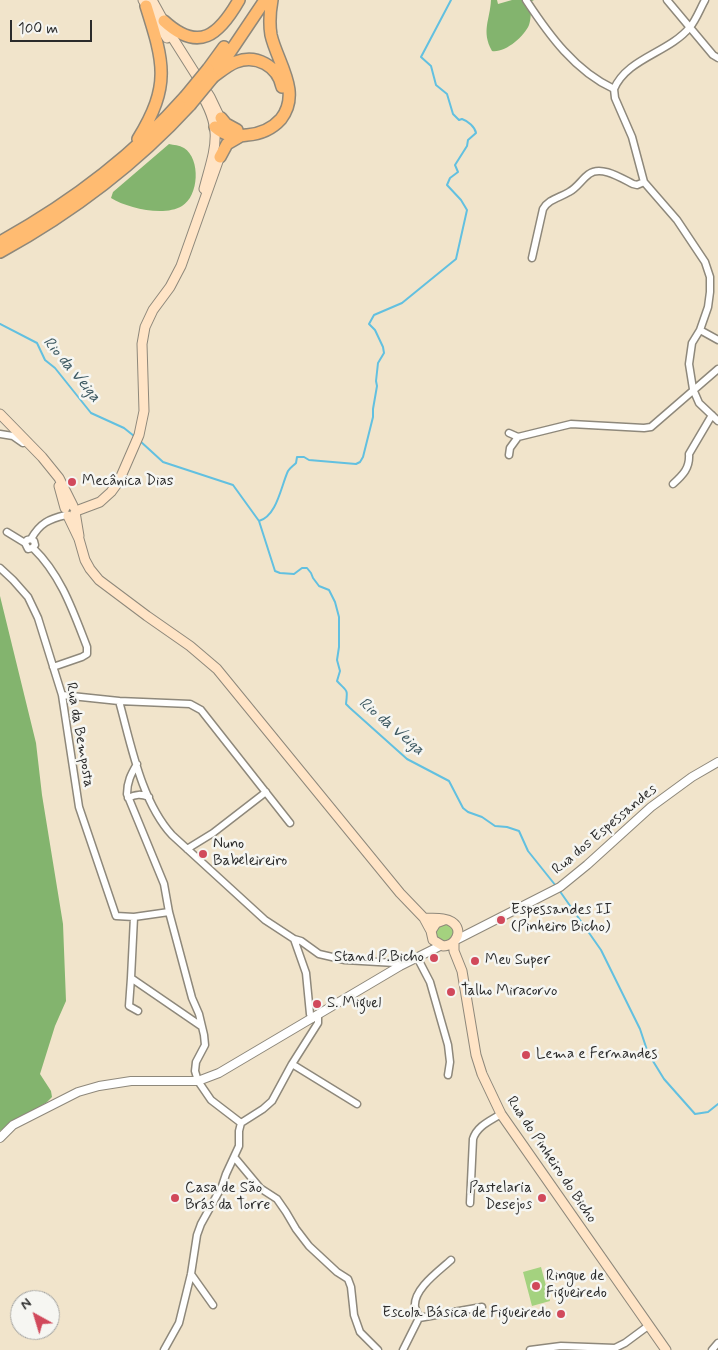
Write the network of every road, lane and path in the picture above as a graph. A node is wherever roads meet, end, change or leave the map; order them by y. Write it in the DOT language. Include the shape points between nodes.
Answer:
graph roads {
  1 [pos="239,0"];
  2 [pos="256,0"];
  3 [pos="265,0"];
  4 [pos="272,0"];
  5 [pos="526,0"];
  6 [pos="667,0"];
  7 [pos="705,0"];
  8 [pos="147,2"];
  9 [pos="164,21"];
  10 [pos="691,27"];
  11 [pos="718,58"];
  12 [pos="210,73"];
  13 [pos="614,89"];
  14 [pos="187,101"];
  15 [pos="219,129"];
  16 [pos="239,133"];
  17 [pos="132,149"];
  18 [pos="220,157"];
  19 [pos="101,181"];
  20 [pos="644,182"];
  21 [pos="191,236"];
  22 [pos="0,242"];
  23 [pos="0,252"];
  24 [pos="532,258"];
  25 [pos="700,330"];
  26 [pos="718,340"];
  27 [pos="718,369"];
  28 [pos="693,390"];
  29 [pos="0,414"];
  30 [pos="712,415"];
  31 [pos="718,421"];
  32 [pos="509,433"];
  33 [pos="0,434"];
  34 [pos="518,436"];
  35 [pos="27,442"];
  36 [pos="509,455"];
  37 [pos="55,474"];
  38 [pos="673,484"];
  39 [pos="68,495"];
  40 [pos="86,504"];
  41 [pos="70,510"];
  42 [pos="78,524"];
  43 [pos="7,532"];
  44 [pos="31,539"];
  45 [pos="78,539"];
  46 [pos="25,543"];
  47 [pos="33,548"];
  48 [pos="0,568"];
  49 [pos="53,667"];
  50 [pos="62,695"];
  51 [pos="119,701"];
  52 [pos="718,762"];
  53 [pos="137,764"];
  54 [pos="266,792"];
  55 [pos="149,797"];
  56 [pos="128,798"];
  57 [pos="290,823"];
  58 [pos="187,849"];
  59 [pos="169,912"];
  60 [pos="134,916"];
  61 [pos="424,918"];
  62 [pos="444,920"];
  63 [pos="455,925"];
  64 [pos="480,926"];
  65 [pos="431,934"];
  66 [pos="294,940"];
  67 [pos="455,941"];
  68 [pos="442,946"];
  69 [pos="419,956"];
  70 [pos="459,965"];
  71 [pos="400,966"];
  72 [pos="131,978"];
  73 [pos="138,1011"];
  74 [pos="315,1017"];
  75 [pos="201,1026"];
  76 [pos="292,1064"];
  77 [pos="448,1075"];
  78 [pos="198,1081"];
  79 [pos="357,1104"];
  80 [pos="501,1114"];
  81 [pos="241,1123"];
  82 [pos="0,1138"];
  83 [pos="235,1158"];
  84 [pos="470,1202"];
  85 [pos="451,1260"];
  86 [pos="191,1274"];
  87 [pos="213,1305"];
  88 [pos="482,1307"];
  89 [pos="419,1318"];
  90 [pos="648,1326"];
  91 [pos="718,1343"];
  92 [pos="542,1349"];
  93 [pos="164,1350"];
  94 [pos="378,1350"];
  95 [pos="403,1350"];
  96 [pos="530,1350"];
  97 [pos="666,1350"];
  98 [pos="712,1350"];
  1 -- 9 [label="highway" via="224,24 207,36 186,36"];
  2 -- 12 [label="highway"];
  3 -- 12 [label="highway"];
  4 -- 16 [label="highway" via="271,33 288,84 289,99 284,114 274,125 260,133"];
  5 -- 13 [label="street" via="562,50 595,78"];
  6 -- 10 [label="street"];
  7 -- 10 [label="street"];
  8 -- 9 [label="main road"];
  8 -- 15 [label="main road"];
  8 -- 17 [label="highway" via="161,63 161,83 153,114"];
  9 -- 15 [label="main road"];
  10 -- 11 [label="street"];
  10 -- 13 [label="street" via="622,74"];
  12 -- 14 [label="highway, bridge"];
  12 -- 16 [label="highway" via="246,59 271,67 279,77 284,96 276,116 257,128"];
  13 -- 20 [label="street"];
  14 -- 17 [label="highway"];
  14 -- 19 [label="highway" via="153,143"];
  15 -- 16 [label="highway" via="231,136"];
  15 -- 18 [label="main road" via="223,143"];
  15 -- 21 [label="main road"];
  16 -- 18 [label="highway" via="227,144"];
  17 -- 19 [label="highway"];
  18 -- 21 [label="main road"];
  19 -- 22 [label="highway"];
  19 -- 23 [label="highway" via="49,223"];
  20 -- 24 [label="street" via="633,184 605,171 590,173 573,190 546,204"];
  20 -- 25 [label="street" via="677,220 705,262 710,292"];
  21 -- 40 [label="main road" via="181,266 145,327 142,344 144,411 139,435 111,492 100,502"];
  25 -- 26 [label="street"];
  25 -- 28 [label="street" via="692,344"];
  27 -- 28 [label="street"];
  28 -- 30 [label="street" via="699,403"];
  28 -- 34 [label="street" via="651,427 571,424"];
  29 -- 35 [label="main road"];
  30 -- 31 [label="street"];
  30 -- 38 [label="street" via="689,454 687,470"];
  32 -- 34 [label="street"];
  33 -- 35 [label="street"];
  34 -- 36 [label="street"];
  35 -- 37 [label="main road"];
  37 -- 39 [label="main road"];
  37 -- 41 [label="main road"];
  39 -- 40 [label="main road"];
  39 -- 41 [label="main road"];
  40 -- 41 [label="main road"];
  40 -- 42 [label="main road"];
  41 -- 42 [label="main road"];
  41 -- 44 [label="street" via="49,519"];
  41 -- 45 [label="main road"];
  42 -- 45 [label="main road"];
  43 -- 46 [label="street"];
  44 -- 46 [label="street"];
  44 -- 47 [label="street" via="35,543"];
  45 -- 61 [label="main road" via="88,564 100,580 217,669"];
  46 -- 47 [label="street" via="28,549"];
  47 -- 49 [label="street" via="45,559 64,590 87,647 82,657"];
  48 -- 49 [label="street, Rua da Bemposta" via="28,597"];
  49 -- 50 [label="street, Rua da Bemposta"];
  50 -- 51 [label="street"];
  50 -- 60 [label="street, Rua da Bemposta" via="79,807 116,916"];
  51 -- 53 [label="street"];
  51 -- 54 [label="street" via="190,704 201,710"];
  52 -- 64 [label="street, Rua dos Espessandes" via="651,808 557,888"];
  53 -- 55 [label="street"];
  53 -- 56 [label="street" via="127,785"];
  54 -- 57 [label="street"];
  54 -- 58 [label="street"];
  55 -- 56 [label="street" via="141,794"];
  55 -- 58 [label="street" via="163,825"];
  56 -- 59 [label="street" via="164,884"];
  58 -- 66 [label="street" via="251,908"];
  59 -- 60 [label="street"];
  59 -- 75 [label="street"];
  60 -- 72 [label="street"];
  61 -- 62 [label="main road"];
  61 -- 65 [label="main road"];
  62 -- 63 [label="main road"];
  62 -- 65 [label="main road" via="436,923"];
  63 -- 64 [label="street" via="464,928"];
  63 -- 67 [label="main road" via="458,930"];
  64 -- 67 [label="street, Rua dos Espessandes"];
  65 -- 68 [label="main road" via="433,940"];
  65 -- 69 [label="street"];
  66 -- 71 [label="street" via="302,941 319,954"];
  66 -- 74 [label="street" via="306,973 310,1014"];
  67 -- 68 [label="main road"];
  67 -- 70 [label="main road, Rua do Pinheiro do Bicho" via="454,951"];
  68 -- 69 [label="street"];
  68 -- 70 [label="main road, Rua do Pinheiro do Bicho"];
  69 -- 71 [label="street"];
  69 -- 77 [label="street" via="448,1045"];
  70 -- 80 [label="main road, Rua do Pinheiro do Bicho" via="476,1055"];
  71 -- 74 [label="street"];
  72 -- 73 [label="street" via="129,1006"];
  72 -- 75 [label="street"];
  74 -- 76 [label="street" via="318,1023"];
  74 -- 78 [label="street" via="219,1073"];
  75 -- 78 [label="street" via="205,1045 196,1062"];
  76 -- 79 [label="street"];
  76 -- 81 [label="street" via="272,1100"];
  78 -- 81 [label="street" via="211,1100"];
  78 -- 82 [label="street" via="131,1081 78,1092 13,1125"];
  80 -- 84 [label="street" via="475,1133"];
  80 -- 90 [label="main road, Rua do Pinheiro do Bicho"];
  81 -- 83 [label="street"];
  83 -- 86 [label="street" via="201,1224"];
  83 -- 94 [label="street" via="260,1188 277,1199 309,1246 348,1279 360,1332"];
  85 -- 89 [label="street" via="419,1292 415,1305"];
  86 -- 87 [label="street"];
  86 -- 93 [label="street" via="179,1323"];
  88 -- 89 [label="street"];
  89 -- 95 [label="street"];
  90 -- 92 [label="street" via="615,1348 561,1346"];
  90 -- 97 [label="main road, Rua do Pinheiro do Bicho"];
  91 -- 98 [label="street"];
  92 -- 96 [label="street"];
}
